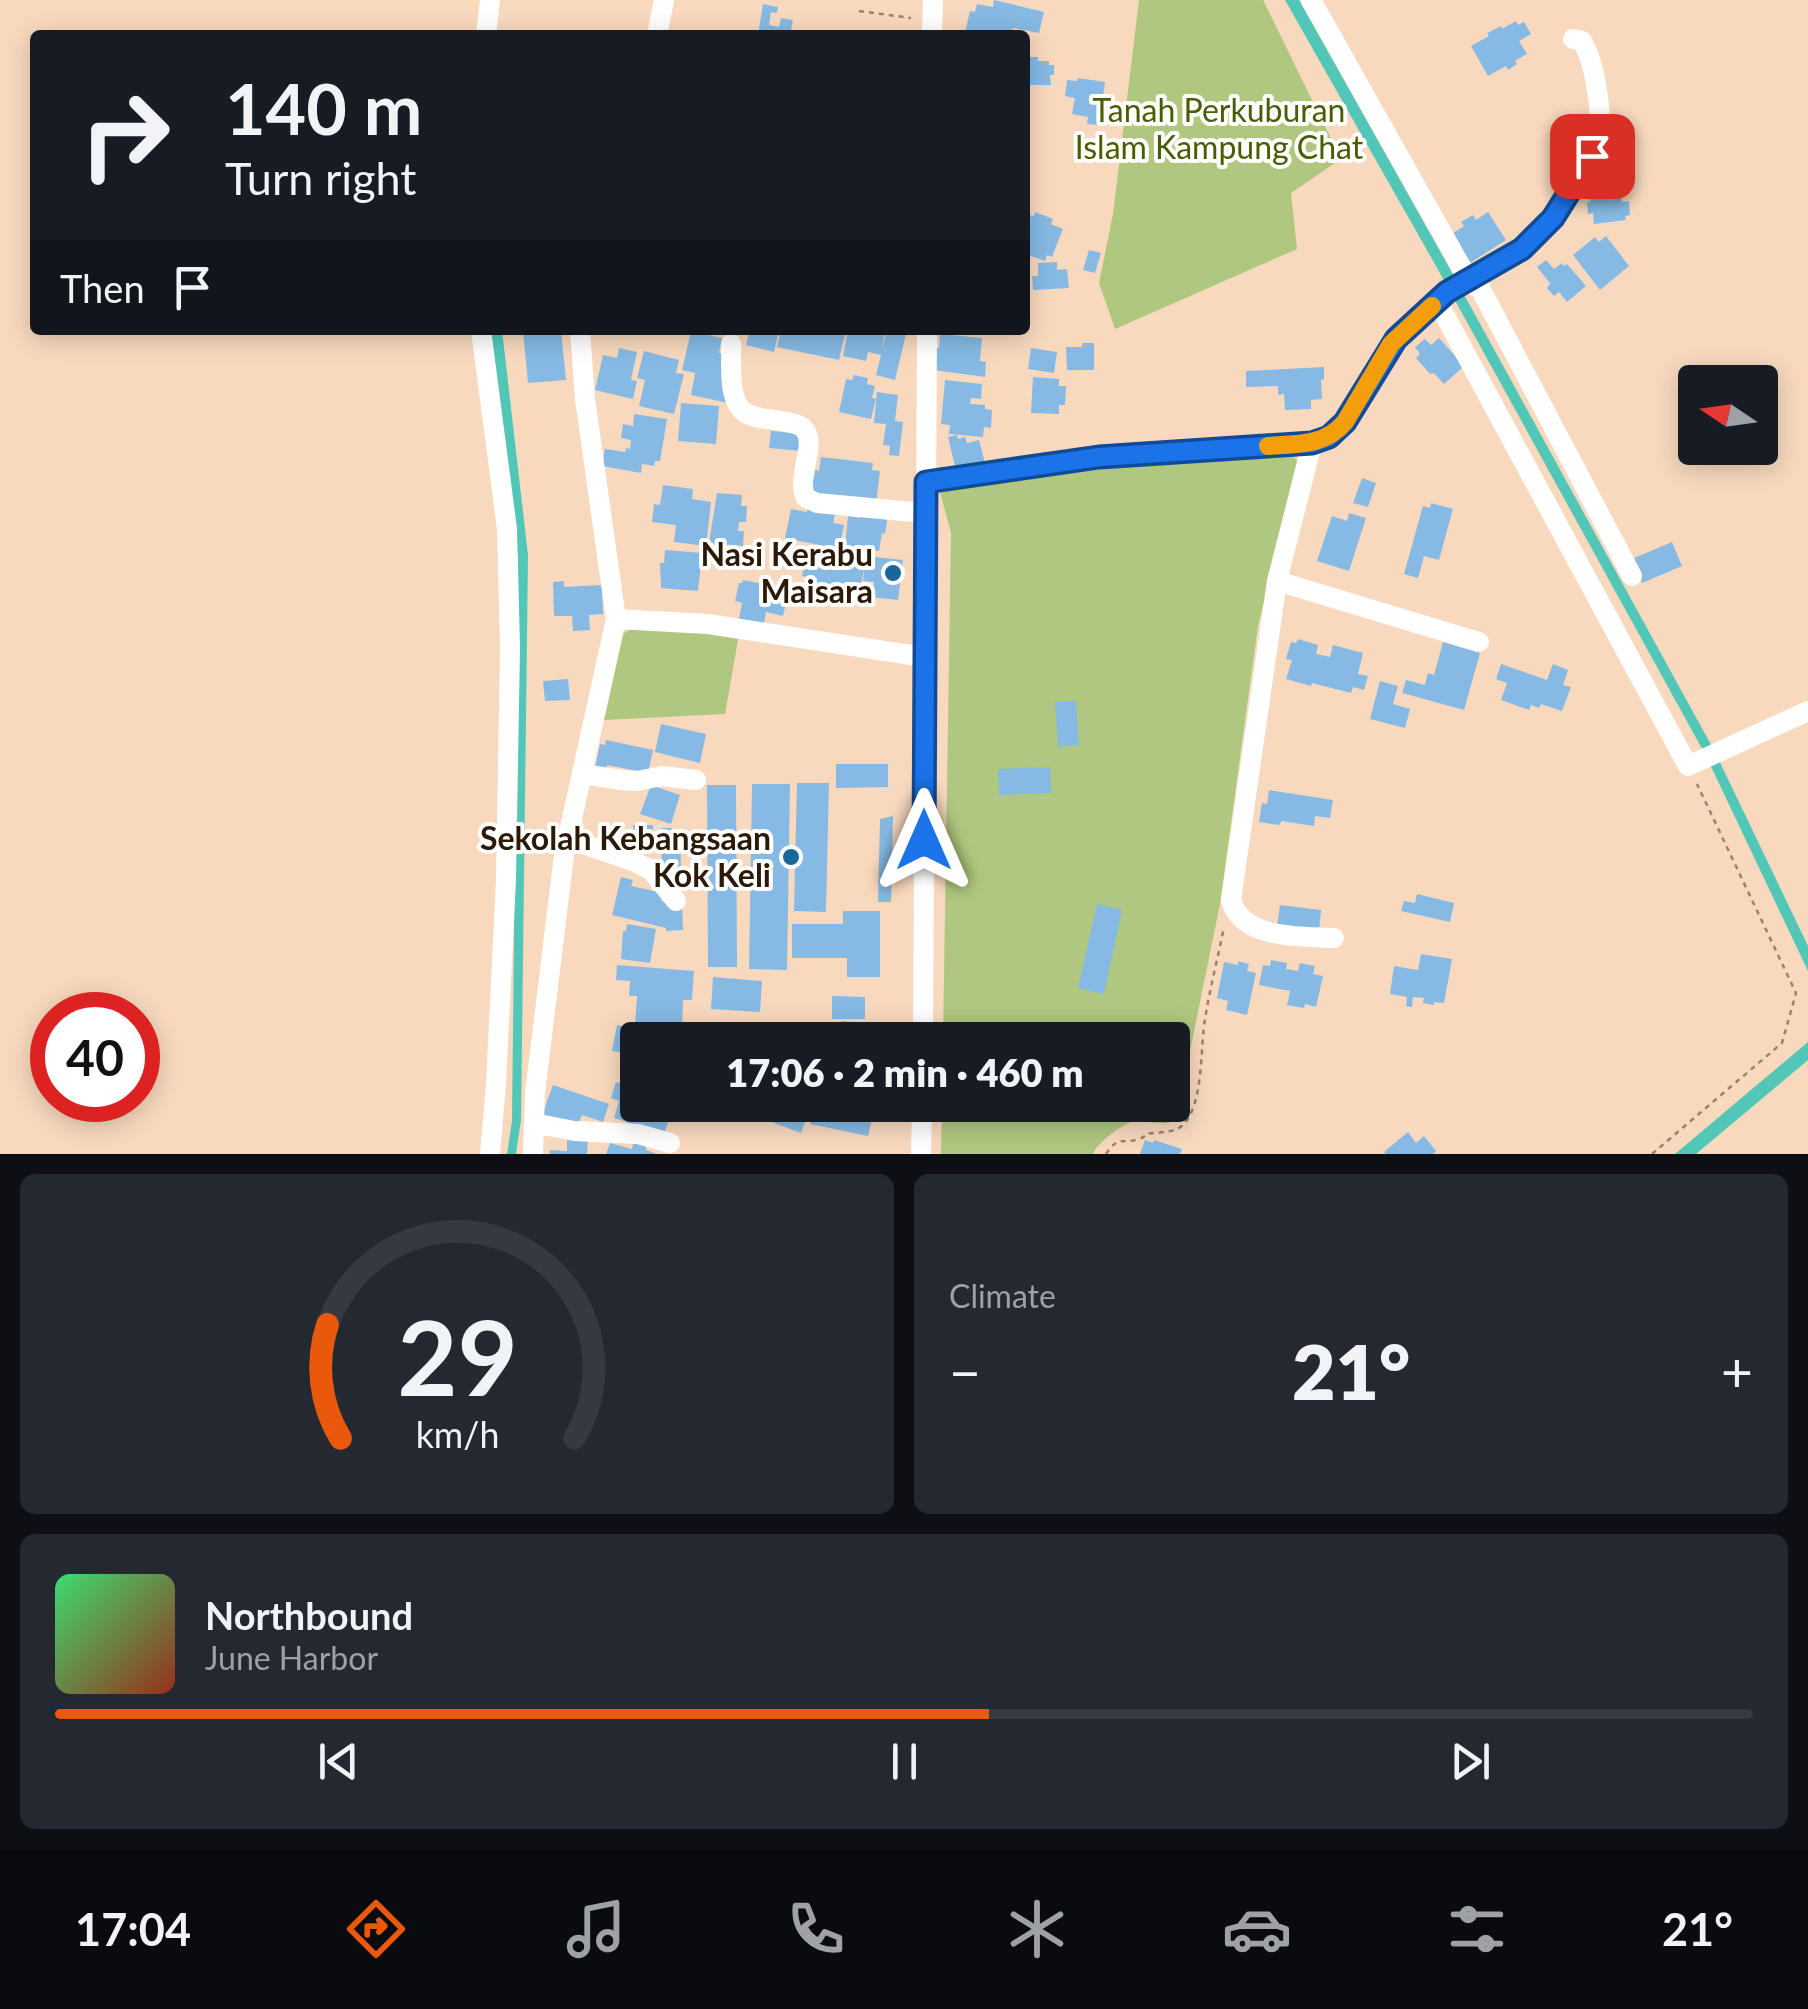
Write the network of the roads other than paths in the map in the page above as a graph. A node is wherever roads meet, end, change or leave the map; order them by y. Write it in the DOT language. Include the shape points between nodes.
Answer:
graph roads {
  1 [pos="490,0"];
  2 [pos="664,0"];
  3 [pos="1312,0"];
  4 [pos="487,30"];
  5 [pos="658,30"];
  6 [pos="1573,39"];
  7 [pos="1453,289"];
  8 [pos="482,335"];
  9 [pos="580,335"];
  10 [pos="927,335"];
  11 [pos="731,344"];
  12 [pos="1312,443"];
  13 [pos="926,482"];
  14 [pos="924,513"];
  15 [pos="1632,576"];
  16 [pos="1278,581"];
  17 [pos="616,619"];
  18 [pos="1479,642"];
  19 [pos="924,657"];
  20 [pos="1808,711"];
  21 [pos="582,774"];
  22 [pos="696,780"];
  23 [pos="568,839"];
  24 [pos="676,901"];
  25 [pos="1334,938"];
  26 [pos="923,1022"];
  27 [pos="922,1122"];
  28 [pos="534,1124"];
  29 [pos="670,1143"];
  30 [pos="490,1154"];
  31 [pos="533,1154"];
  32 [pos="922,1154"];
  1 -- 4 [label="street"];
  2 -- 5 [label="street"];
  3 -- 7 [label="street"];
  6 -- 7 [label="street" via="1588,52 1595,88 1599,117 1592,156 1553,218 1522,249"];
  7 -- 12 [label="street" via="1391,344 1337,432"];
  7 -- 15 [label="street" via="1480,288"];
  7 -- 20 [label="street" via="1688,766"];
  8 -- 30 [label="street" via="507,529 510,647 506,879"];
  9 -- 17 [label="street"];
  10 -- 13 [label="street"];
  11 -- 14 [label="street" via="739,407 796,424 807,434 806,498"];
  12 -- 13 [label="street" via="1099,457"];
  12 -- 16 [label="street"];
  13 -- 14 [label="street"];
  14 -- 19 [label="street"];
  16 -- 18 [label="street"];
  16 -- 25 [label="street" via="1232,907 1265,932"];
  17 -- 19 [label="street" via="740,628"];
  17 -- 21 [label="street"];
  19 -- 26 [label="street"];
  21 -- 22 [label="street"];
  21 -- 23 [label="street"];
  23 -- 24 [label="street" via="651,870"];
  23 -- 28 [label="street"];
  27 -- 32 [label="street"];
  28 -- 29 [label="street"];
  28 -- 31 [label="street"];
}
